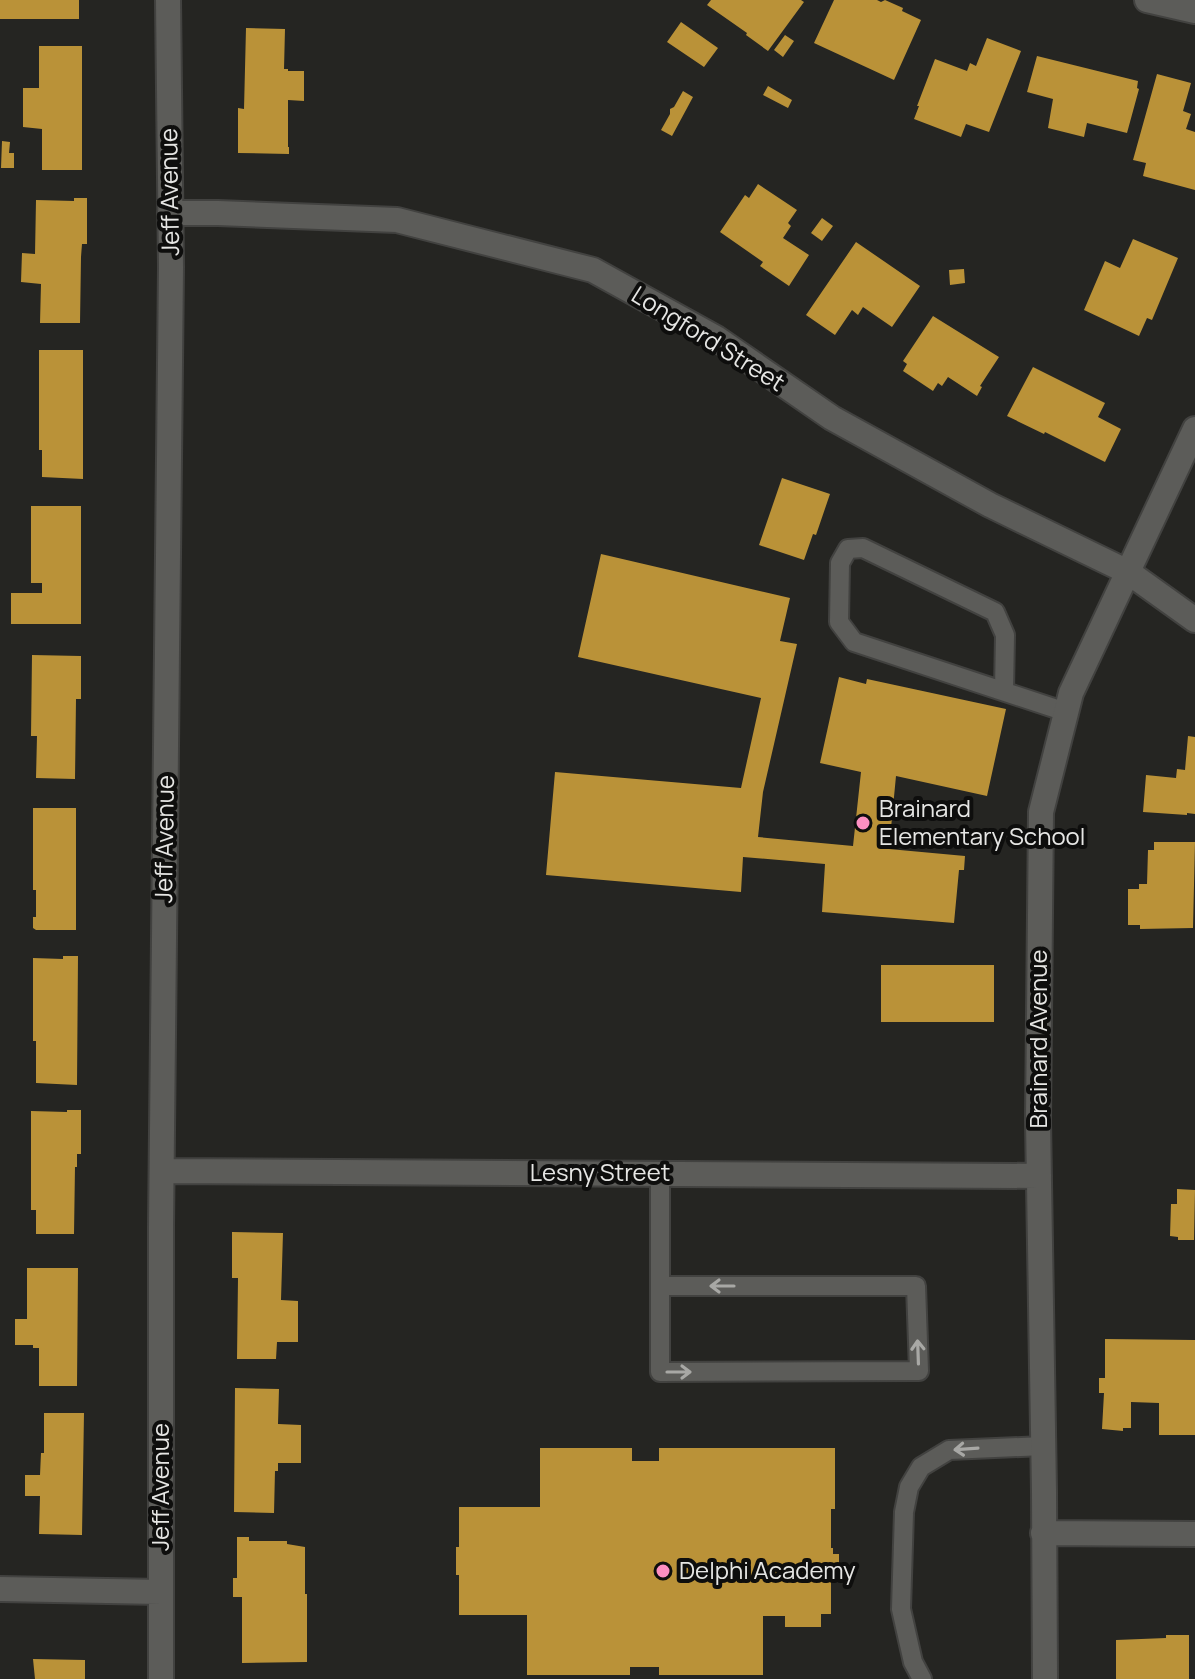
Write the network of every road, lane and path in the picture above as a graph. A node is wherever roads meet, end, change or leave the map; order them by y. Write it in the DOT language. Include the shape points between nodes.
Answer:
graph roads {
  1 [pos="168,0"];
  2 [pos="1147,0"];
  3 [pos="1195,11"];
  4 [pos="170,213"];
  5 [pos="1195,429"];
  6 [pos="1128,572"];
  7 [pos="1195,620"];
  8 [pos="1004,691"];
  9 [pos="1066,712"];
  10 [pos="162,1171"];
  11 [pos="660,1173"];
  12 [pos="1039,1176"];
  13 [pos="661,1286"];
  14 [pos="1043,1446"];
  15 [pos="1043,1533"];
  16 [pos="1195,1534"];
  17 [pos="0,1589"];
  18 [pos="161,1592"];
  19 [pos="161,1679"];
  20 [pos="922,1679"];
  21 [pos="1045,1679"];
  1 -- 4 [label="street, Jeff Avenue"];
  2 -- 3 [label="street"];
  4 -- 6 [label="street, Longford Street" via="397,220 593,270 716,338 832,418 990,505"];
  4 -- 10 [label="street, Jeff Avenue"];
  5 -- 6 [label="street, Brainard Avenue"];
  6 -- 7 [label="street, Longford Street"];
  6 -- 9 [label="street, Brainard Avenue"];
  8 -- 8 [label="lane" via="854,642 839,622 840,563 848,549 863,548 995,612 1005,635"];
  8 -- 9 [label="lane"];
  9 -- 12 [label="street, Brainard Avenue" via="1041,812"];
  10 -- 11 [label="street, Lesny Street"];
  10 -- 18 [label="street, Jeff Avenue"];
  11 -- 12 [label="street, Lesny Street"];
  11 -- 13 [label="lane"];
  12 -- 14 [label="street, Brainard Avenue"];
  13 -- 13 [label="lane, one-way" via="660,1372 919,1371 916,1286"];
  14 -- 15 [label="street, Brainard Avenue"];
  14 -- 20 [label="lane, one-way" via="949,1450 921,1467 909,1487 901,1609"];
  15 -- 16 [label="street"];
  15 -- 21 [label="street, Brainard Avenue"];
  17 -- 18 [label="street"];
  18 -- 19 [label="street, Jeff Avenue"];
}
